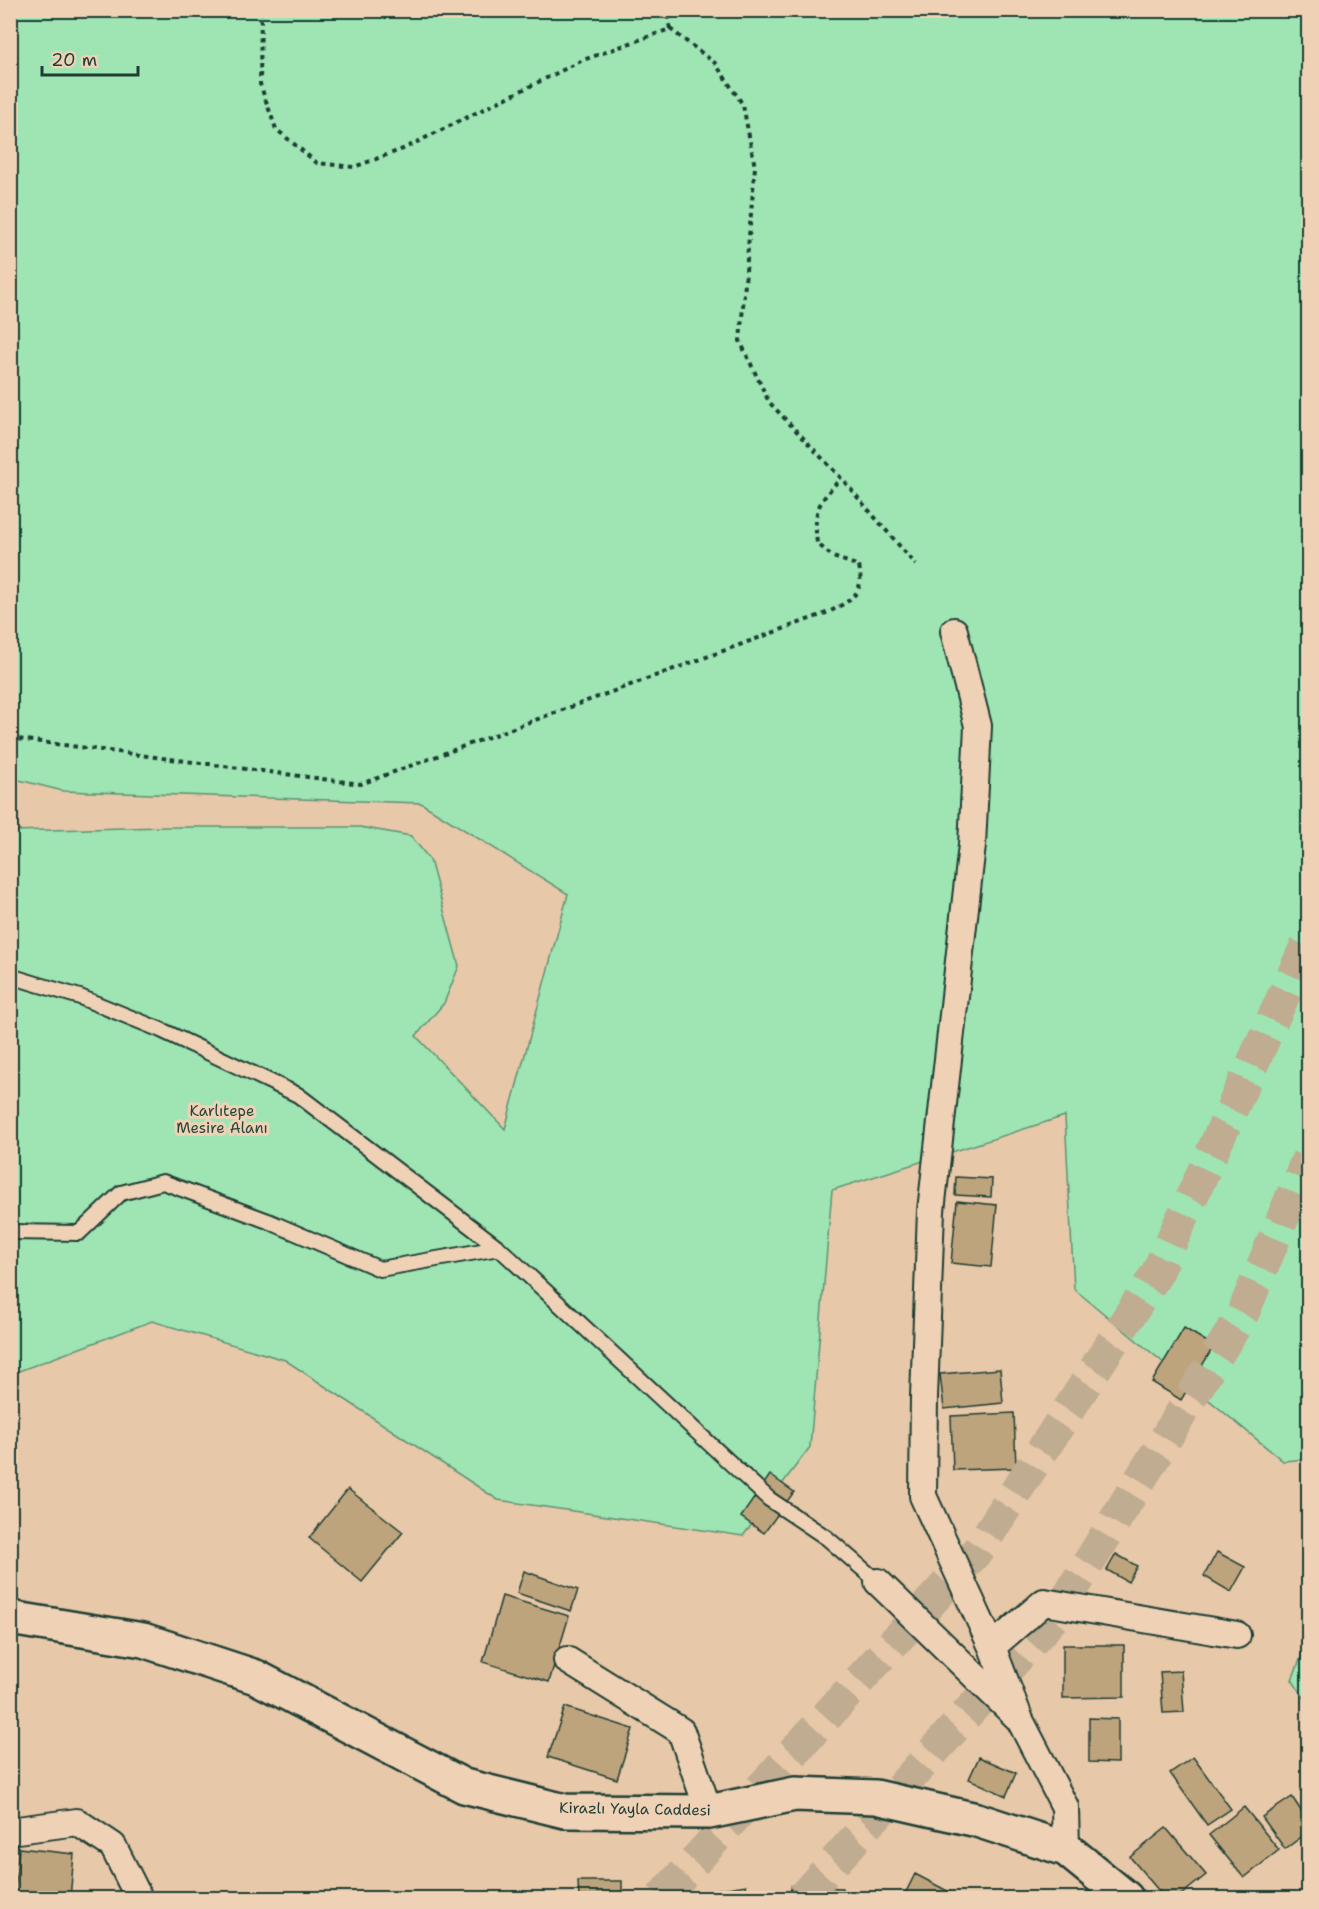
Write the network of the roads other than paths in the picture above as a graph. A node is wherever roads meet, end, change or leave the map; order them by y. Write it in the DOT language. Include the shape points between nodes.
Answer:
graph roads {
  1 [pos="954,631"];
  2 [pos="10,976"];
  3 [pos="10,1232"];
  4 [pos="499,1248"];
  5 [pos="878,1582"];
  6 [pos="10,1618"];
  7 [pos="1237,1635"];
  8 [pos="992,1647"];
  9 [pos="567,1660"];
  10 [pos="1020,1720"];
  11 [pos="709,1812"];
  12 [pos="10,1831"];
  13 [pos="1066,1849"];
  14 [pos="139,1899"];
  15 [pos="1126,1899"];
  1 -- 8 [label="street" via="978,726 972,845 931,1211 923,1496"];
  2 -- 4 [label="lane" via="80,997 161,1030 298,1095"];
  3 -- 4 [label="lane" via="79,1233 121,1193 163,1182 380,1269"];
  4 -- 5 [label="lane" via="769,1499 827,1538"];
  5 -- 10 [label="street"];
  6 -- 11 [label="main road, Kirazlı Yayla Caddesi" via="143,1640 256,1677 464,1785 565,1811"];
  7 -- 8 [label="street" via="1044,1602"];
  8 -- 10 [label="street"];
  9 -- 11 [label="street" via="681,1731"];
  10 -- 13 [label="street" via="1065,1807"];
  11 -- 13 [label="main road, Kirazlı Yayla Caddesi" via="795,1794 876,1797 977,1820"];
  12 -- 14 [label="street" via="77,1822 113,1845"];
  13 -- 15 [label="main road, Kirazlı Yayla Caddesi"];
}
